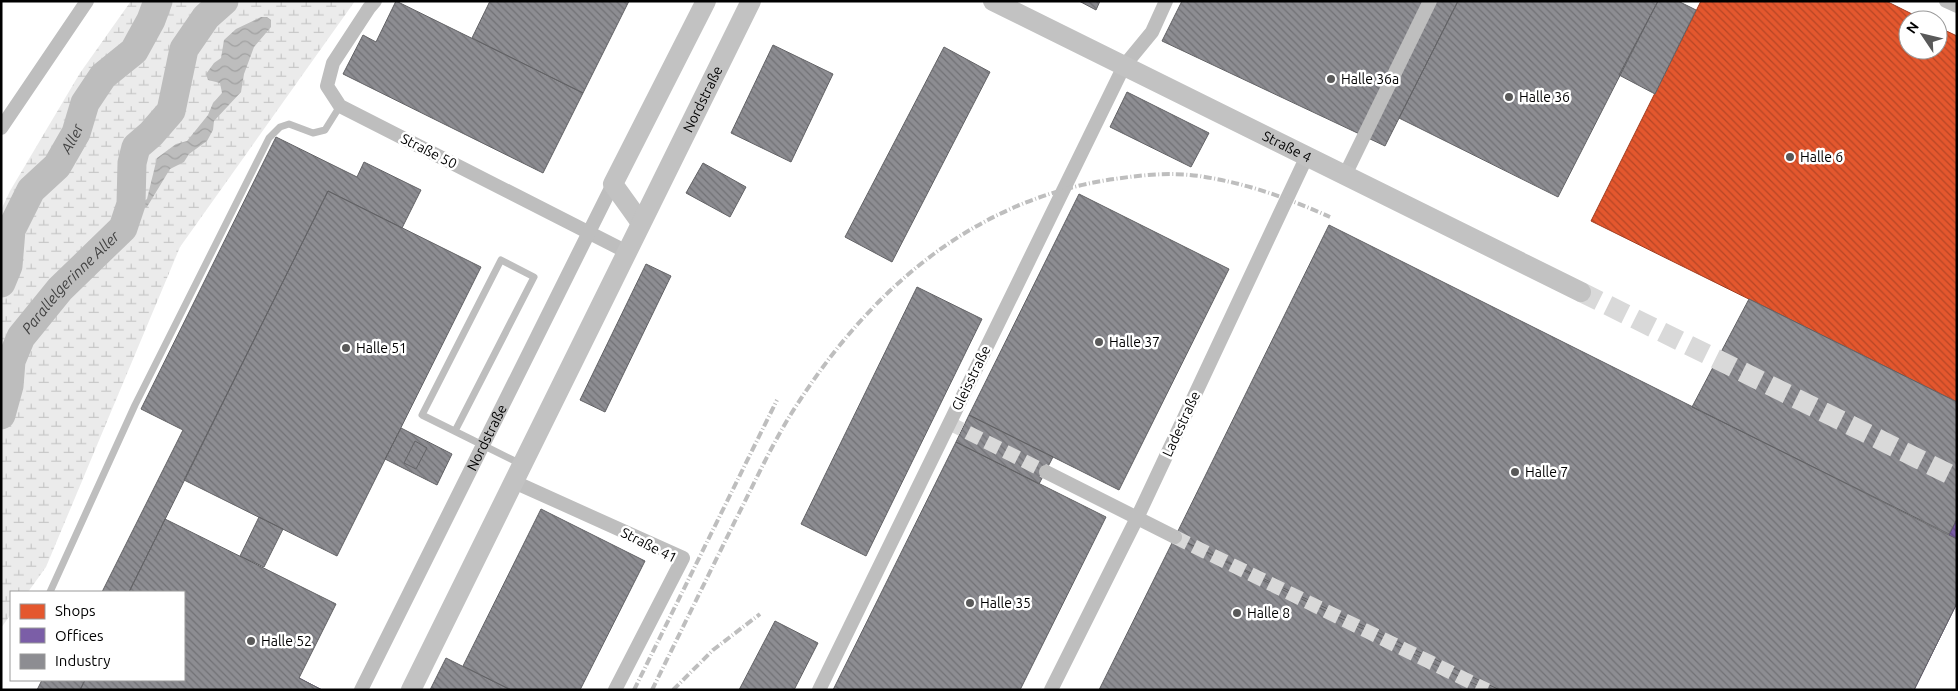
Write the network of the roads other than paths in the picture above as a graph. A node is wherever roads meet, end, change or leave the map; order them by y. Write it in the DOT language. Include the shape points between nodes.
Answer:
graph roads {
  1 [pos="86,1"];
  2 [pos="375,1"];
  3 [pos="706,1"];
  4 [pos="751,1"];
  5 [pos="993,1"];
  6 [pos="1166,1"];
  7 [pos="1430,1"];
  8 [pos="1946,1"];
  9 [pos="1957,6"];
  10 [pos="1124,66"];
  11 [pos="340,106"];
  12 [pos="1,128"];
  13 [pos="1307,156"];
  14 [pos="1345,175"];
  15 [pos="613,184"];
  16 [pos="641,223"];
  17 [pos="589,233"];
  18 [pos="627,252"];
  19 [pos="1581,292"];
  20 [pos="455,431"];
  21 [pos="483,446"];
  22 [pos="517,472"];
  23 [pos="1046,472"];
  24 [pos="1137,518"];
  25 [pos="1175,537"];
  26 [pos="50,591"];
  27 [pos="361,690"];
  28 [pos="411,690"];
  29 [pos="615,690"];
  30 [pos="819,690"];
  31 [pos="1052,690"];
  1 -- 12 [label="street"];
  2 -- 11 [label="street" via="334,63 327,86"];
  3 -- 15 [label="street, Nordstraße"];
  4 -- 16 [label="street, Nordstraße"];
  5 -- 10 [label="street, Straße 4"];
  6 -- 10 [label="street, Gleisstraße" via="1152,32"];
  7 -- 14 [label="street"];
  8 -- 9 [label="street"];
  10 -- 13 [label="street, Straße 4"];
  10 -- 30 [label="street, Gleisstraße"];
  11 -- 17 [label="street, Straße 50"];
  11 -- 26 [label="lane" via="325,130 313,133 289,124 280,127 269,138 136,405"];
  13 -- 14 [label="street, Straße 4"];
  13 -- 24 [label="street, Ladestraße"];
  14 -- 19 [label="street, Straße 4"];
  15 -- 16 [label="street"];
  15 -- 17 [label="street, Nordstraße"];
  16 -- 18 [label="street, Nordstraße"];
  17 -- 18 [label="street, Straße 50"];
  17 -- 21 [label="street, Nordstraße"];
  18 -- 22 [label="street, Nordstraße"];
  20 -- 20 [label="lane" via="534,277 501,260 422,415"];
  20 -- 21 [label="lane"];
  21 -- 22 [label="lane"];
  21 -- 27 [label="street, Nordstraße"];
  22 -- 28 [label="street, Nordstraße"];
  22 -- 29 [label="street, Straße 41" via="682,558"];
  23 -- 24 [label="street"];
  24 -- 25 [label="street"];
  24 -- 31 [label="street, Ladestraße"];
}
